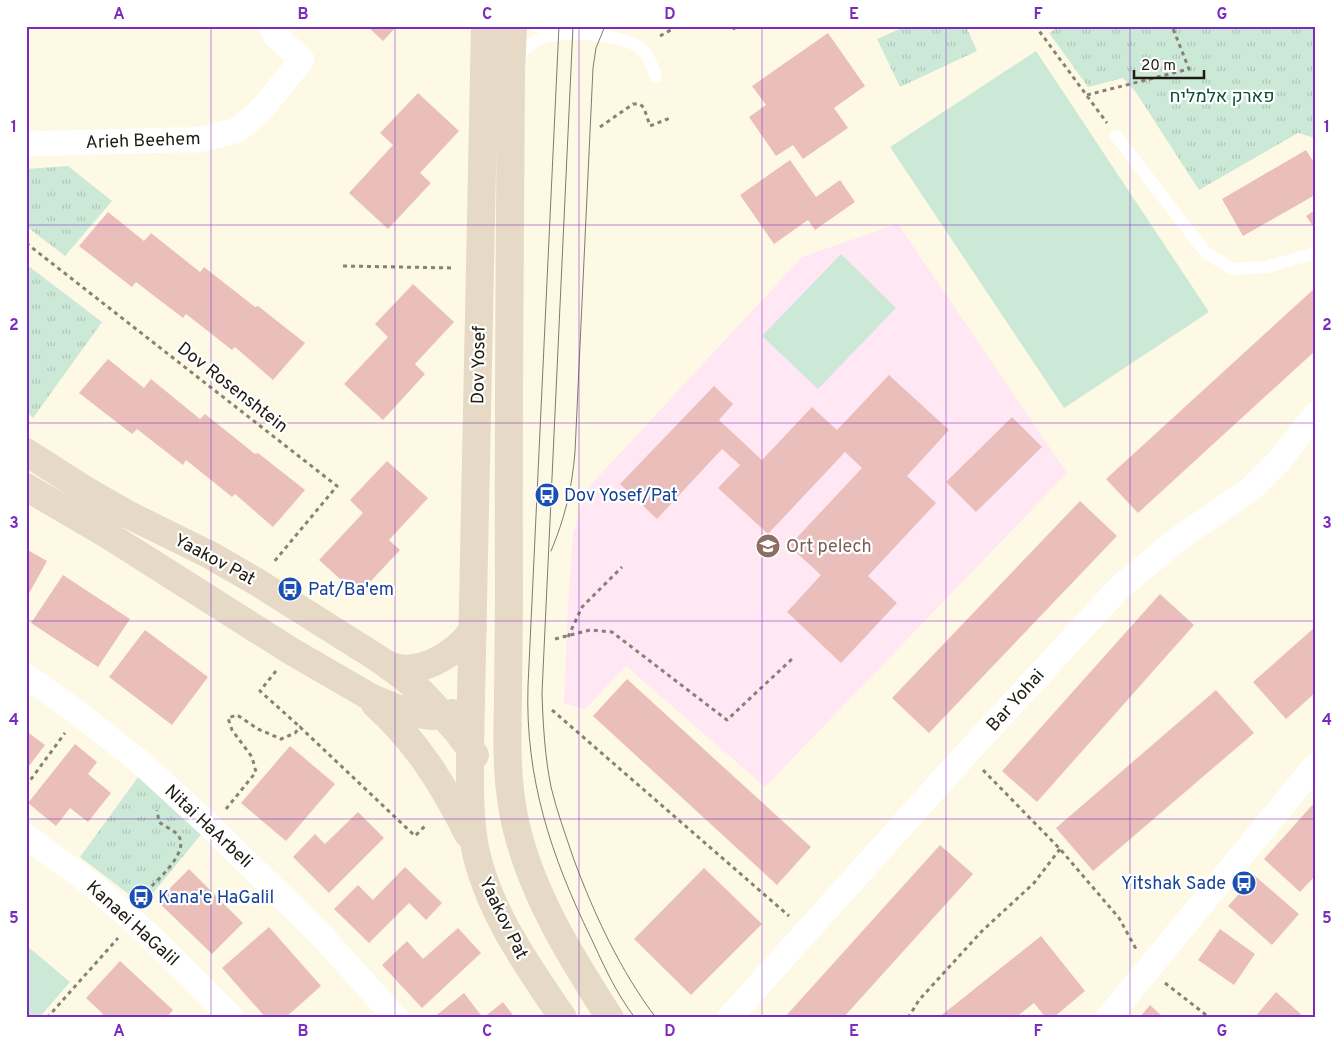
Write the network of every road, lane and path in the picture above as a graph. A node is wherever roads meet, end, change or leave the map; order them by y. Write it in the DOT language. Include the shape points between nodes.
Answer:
graph roads {
  1 [pos="271,26"];
  2 [pos="484,26"];
  3 [pos="513,26"];
  4 [pos="537,26"];
  5 [pos="678,26"];
  6 [pos="733,26"];
  7 [pos="1040,26"];
  8 [pos="1172,26"];
  9 [pos="736,31"];
  10 [pos="559,34"];
  11 [pos="660,36"];
  12 [pos="511,64"];
  13 [pos="656,77"];
  14 [pos="1087,95"];
  15 [pos="670,118"];
  16 [pos="600,127"];
  17 [pos="1116,136"];
  18 [pos="26,144"];
  19 [pos="26,243"];
  20 [pos="1315,253"];
  21 [pos="343,266"];
  22 [pos="457,268"];
  23 [pos="1315,415"];
  24 [pos="26,452"];
  25 [pos="26,487"];
  26 [pos="622,567"];
  27 [pos="267,569"];
  28 [pos="473,629"];
  29 [pos="568,637"];
  30 [pos="555,639"];
  31 [pos="509,651"];
  32 [pos="292,652"];
  33 [pos="794,658"];
  34 [pos="385,663"];
  35 [pos="26,676"];
  36 [pos="360,691"];
  37 [pos="472,705"];
  38 [pos="552,710"];
  39 [pos="79,714"];
  40 [pos="442,715"];
  41 [pos="300,727"];
  42 [pos="470,748"];
  43 [pos="967,753"];
  44 [pos="1315,766"];
  45 [pos="26,786"];
  46 [pos="514,816"];
  47 [pos="425,826"];
  48 [pos="211,827"];
  49 [pos="26,836"];
  50 [pos="1060,849"];
  51 [pos="476,850"];
  52 [pos="806,931"];
  53 [pos="1148,970"];
  54 [pos="729,1015"];
  55 [pos="232,1018"];
  56 [pos="396,1018"];
  57 [pos="563,1018"];
  58 [pos="610,1018"];
  59 [pos="908,1018"];
  60 [pos="1108,1018"];
  61 [pos="1210,1018"];
  1 -- 18 [label="street, Arieh Beehem" via="275,35 302,60 260,111 238,130 198,140"];
  2 -- 28 [label="main road, Dov Yosef"];
  3 -- 12 [label="main road, Dov Yosef"];
  4 -- 10 [label="lane"];
  5 -- 11 [label="path"];
  6 -- 9 [label="path"];
  7 -- 14 [label="path" via="1037,28"];
  8 -- 14 [label="path" via="1189,69"];
  10 -- 12 [label="lane" via="529,45"];
  10 -- 13 [label="lane" via="600,36 639,47 648,57"];
  12 -- 31 [label="main road, Dov Yosef"];
  14 -- 17 [label="path"];
  15 -- 16 [label="path" via="650,126 644,108 633,104"];
  17 -- 20 [label="lane" via="1206,253 1233,268 1267,267"];
  19 -- 27 [label="path, Dov Rosenshtein" via="337,486"];
  21 -- 22 [label="path"];
  23 -- 43 [label="street, Bar Yohai" via="1279,461 1251,489 1178,539 1120,587"];
  24 -- 34 [label="main road, Yaakov Pat" via="127,514 258,582"];
  25 -- 32 [label="main road, Yaakov Pat"];
  26 -- 29 [label="path" via="582,607"];
  28 -- 34 [label="main road" via="460,644 432,662 400,669"];
  28 -- 37 [label="main road, Dov Yosef"];
  29 -- 30 [label="path"];
  29 -- 33 [label="path" via="590,630 612,632 727,720"];
  31 -- 37 [label="main road, Yaakov Pat" via="500,680 486,696"];
  31 -- 46 [label="main road, Yaakov Pat" via="507,768"];
  32 -- 36 [label="main road, Yaakov Pat"];
  32 -- 41 [label="path" via="260,691"];
  34 -- 40 [label="main road, Yaakov Pat" via="412,684"];
  35 -- 39 [label="street, Nitai HaArbeli"];
  36 -- 40 [label="main road, Yaakov Pat" via="406,712"];
  36 -- 51 [label="main road" via="421,753 448,795"];
  37 -- 40 [label="main road, Yaakov Pat"];
  37 -- 42 [label="main road, Yaakov Pat"];
  38 -- 52 [label="path"];
  39 -- 45 [label="path"];
  39 -- 48 [label="street, Nitai HaArbeli" via="139,761"];
  40 -- 42 [label="main road, Yaakov Pat"];
  41 -- 47 [label="path" via="415,836"];
  41 -- 48 [label="path" via="295,733 281,738 258,729 237,715 228,718 232,730 252,757 256,772"];
  42 -- 46 [label="main road, Yaakov Pat"];
  42 -- 51 [label="main road, Yaakov Pat" via="470,798"];
  43 -- 50 [label="path"];
  43 -- 52 [label="street, Bar Yohai"];
  44 -- 53 [label="street"];
  46 -- 58 [label="main road, Yaakov Pat" via="526,862 541,900"];
  48 -- 56 [label="street, Nitai HaArbeli" via="322,936"];
  49 -- 55 [label="street, Kanaei HaGalil" via="93,886 133,921"];
  50 -- 53 [label="path" via="1119,918"];
  50 -- 59 [label="path" via="1034,883 982,931 919,1000"];
  51 -- 57 [label="main road, Yaakov Pat" via="488,890 506,927"];
  52 -- 54 [label="street, Bar Yohai"];
  53 -- 60 [label="street"];
  53 -- 61 [label="path"];
}
